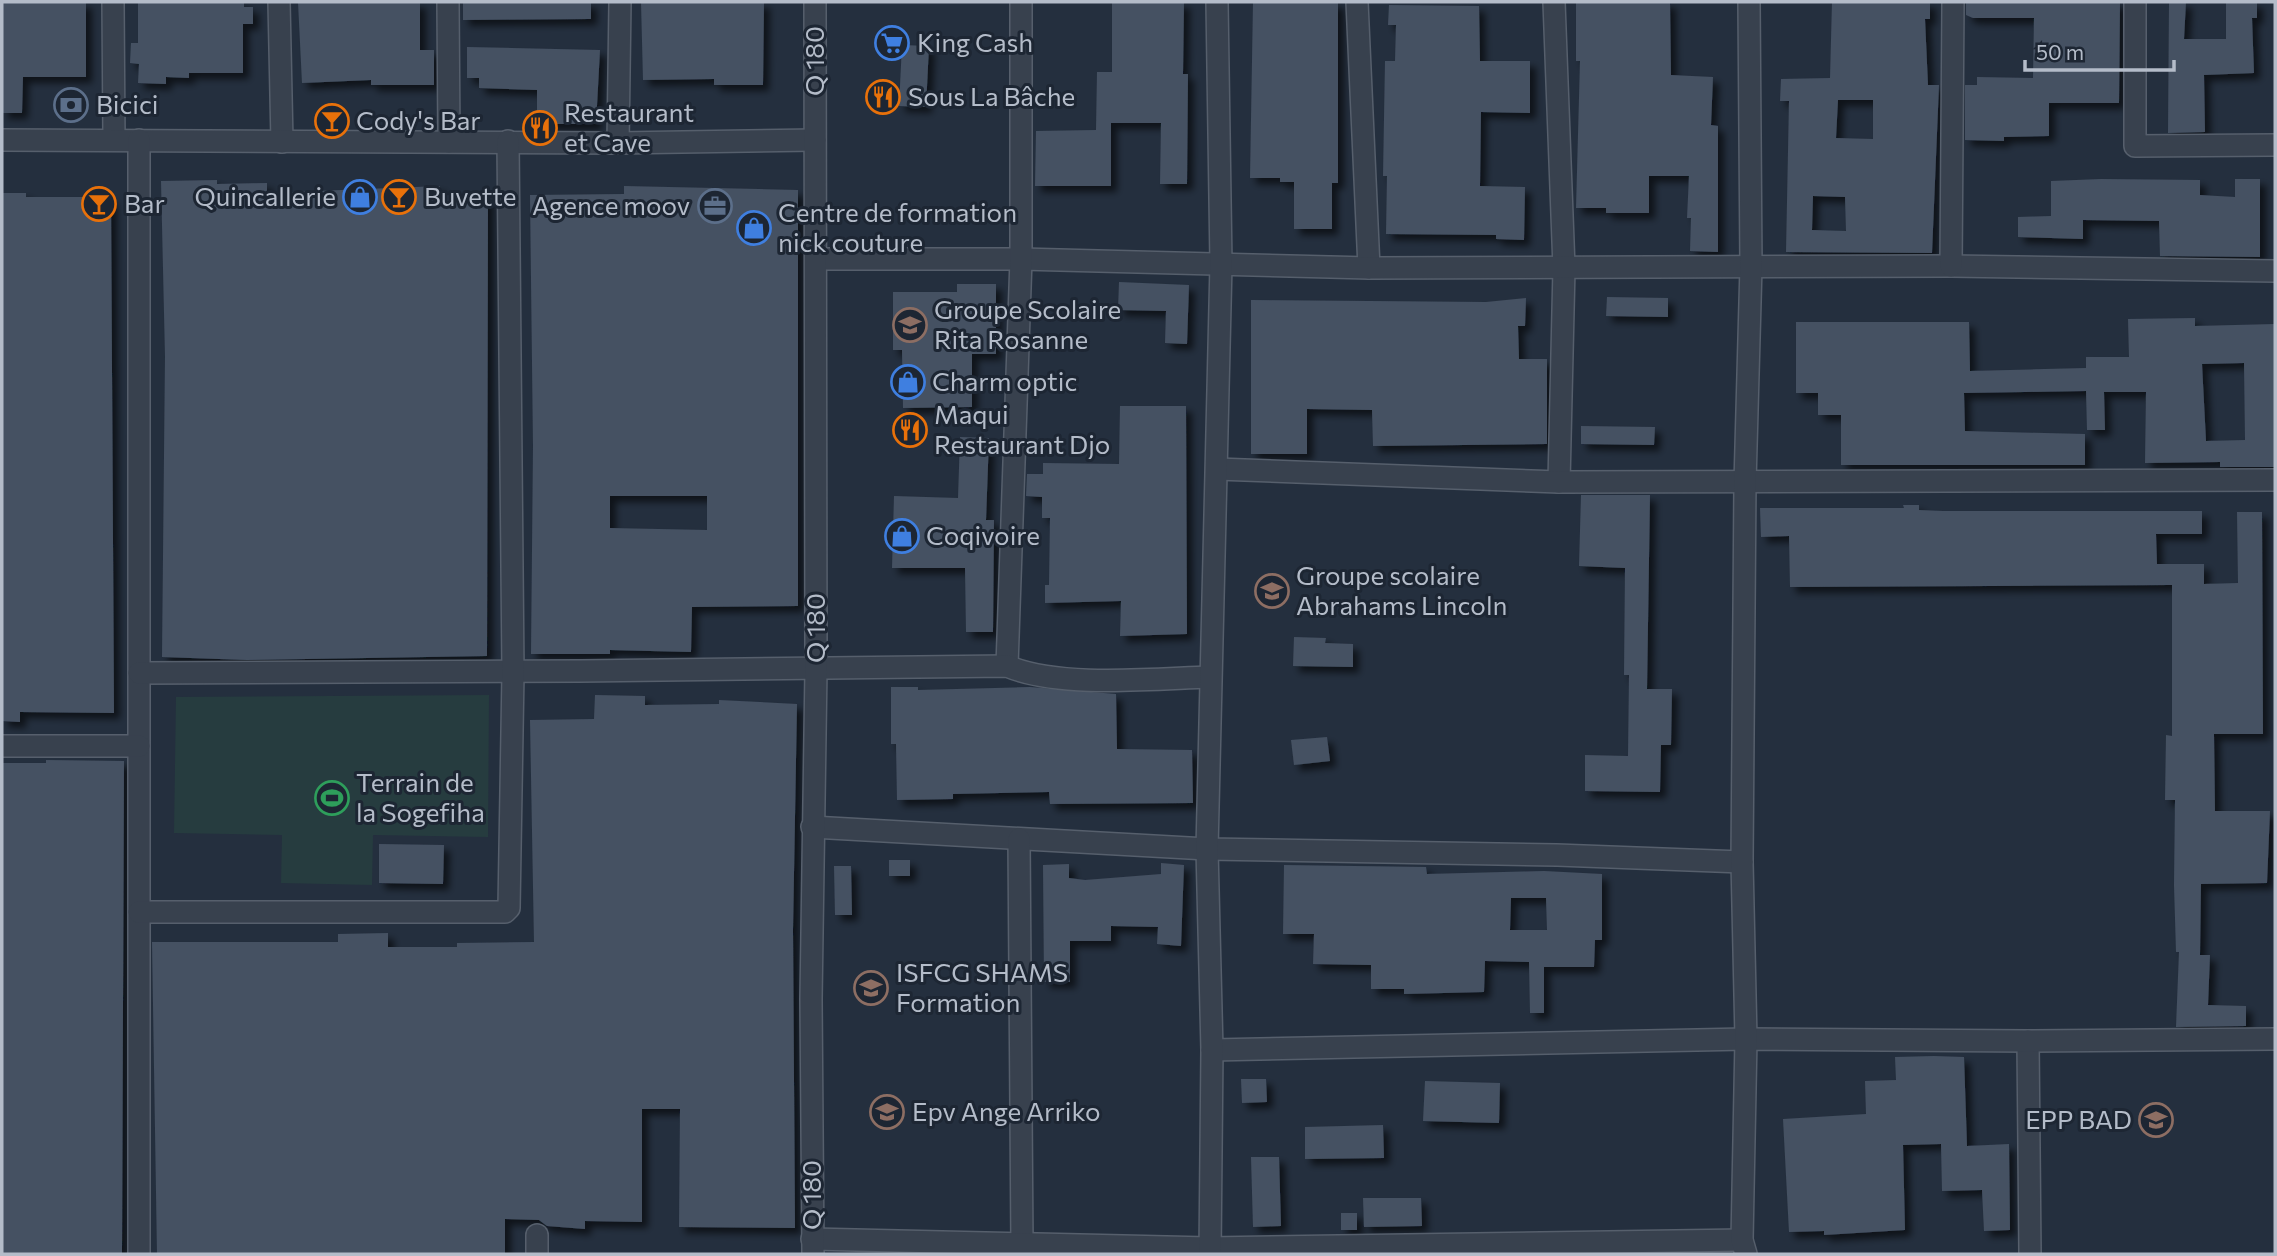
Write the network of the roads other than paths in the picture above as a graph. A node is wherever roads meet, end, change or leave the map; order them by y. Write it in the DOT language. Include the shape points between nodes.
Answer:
graph roads {
  1 [pos="113,2"];
  2 [pos="279,2"];
  3 [pos="448,2"];
  4 [pos="620,2"];
  5 [pos="815,2"];
  6 [pos="1021,2"];
  7 [pos="1217,2"];
  8 [pos="1357,2"];
  9 [pos="1554,2"];
  10 [pos="1749,2"];
  11 [pos="1954,2"];
  12 [pos="2135,2"];
  13 [pos="2,140"];
  14 [pos="114,140"];
  15 [pos="139,140"];
  16 [pos="815,140"];
  17 [pos="282,142"];
  18 [pos="449,142"];
  19 [pos="508,142"];
  20 [pos="618,143"];
  21 [pos="2275,145"];
  22 [pos="817,259"];
  23 [pos="1021,259"];
  24 [pos="1221,264"];
  25 [pos="1751,266"];
  26 [pos="1951,266"];
  27 [pos="1369,268"];
  28 [pos="1564,268"];
  29 [pos="2275,271"];
  30 [pos="1217,469"];
  31 [pos="2275,480"];
  32 [pos="1559,482"];
  33 [pos="1745,483"];
  34 [pos="1007,666"];
  35 [pos="816,669"];
  36 [pos="139,673"];
  37 [pos="513,673"];
  38 [pos="1209,677"];
  39 [pos="2,746"];
  40 [pos="139,746"];
  41 [pos="813,827"];
  42 [pos="1019,839"];
  43 [pos="1207,849"];
  44 [pos="1742,862"];
  45 [pos="139,912"];
  46 [pos="2275,1038"];
  47 [pos="1746,1039"];
  48 [pos="2028,1041"];
  49 [pos="1212,1050"];
  50 [pos="1022,1245"];
  51 [pos="812,1247"];
  52 [pos="1744,1247"];
  53 [pos="1210,1251"];
  54 [pos="139,1254"];
  55 [pos="2030,1254"];
  1 -- 14 [label="street"];
  2 -- 17 [label="street"];
  3 -- 18 [label="street"];
  4 -- 20 [label="street"];
  5 -- 16 [label="street, Q 180"];
  6 -- 23 [label="street"];
  7 -- 24 [label="street"];
  8 -- 27 [label="street"];
  9 -- 28 [label="street"];
  10 -- 25 [label="street"];
  11 -- 26 [label="street"];
  12 -- 21 [label="street" via="2135,146"];
  13 -- 14 [label="street"];
  14 -- 15 [label="street"];
  15 -- 17 [label="street"];
  15 -- 36 [label="street"];
  16 -- 20 [label="street"];
  16 -- 22 [label="street, Q 180"];
  17 -- 18 [label="street"];
  18 -- 19 [label="street"];
  19 -- 20 [label="street"];
  19 -- 37 [label="street"];
  22 -- 23 [label="street"];
  22 -- 35 [label="street, Q 180"];
  23 -- 24 [label="street"];
  23 -- 34 [label="street"];
  24 -- 27 [label="street"];
  24 -- 30 [label="street"];
  25 -- 26 [label="street"];
  25 -- 28 [label="street"];
  25 -- 33 [label="street"];
  26 -- 29 [label="street"];
  27 -- 28 [label="street"];
  28 -- 32 [label="street"];
  30 -- 32 [label="street"];
  30 -- 38 [label="street"];
  31 -- 33 [label="street"];
  32 -- 33 [label="street"];
  33 -- 44 [label="street"];
  34 -- 35 [label="street"];
  34 -- 38 [label="street" via="1028,675 1066,678"];
  35 -- 37 [label="street"];
  35 -- 41 [label="street, Q 180"];
  36 -- 37 [label="street"];
  36 -- 40 [label="street"];
  37 -- 45 [label="street" via="511,900 505,912"];
  38 -- 43 [label="street"];
  39 -- 40 [label="street"];
  40 -- 45 [label="street"];
  41 -- 42 [label="street"];
  41 -- 51 [label="street, Q 180"];
  42 -- 43 [label="street"];
  42 -- 50 [label="street"];
  43 -- 44 [label="street"];
  43 -- 49 [label="street"];
  44 -- 47 [label="street"];
  45 -- 54 [label="street"];
  46 -- 48 [label="street"];
  47 -- 48 [label="street"];
  47 -- 49 [label="street"];
  47 -- 52 [label="street"];
  48 -- 55 [label="street"];
  49 -- 53 [label="street"];
  50 -- 51 [label="street"];
  50 -- 53 [label="street"];
  52 -- 53 [label="street"];
}
